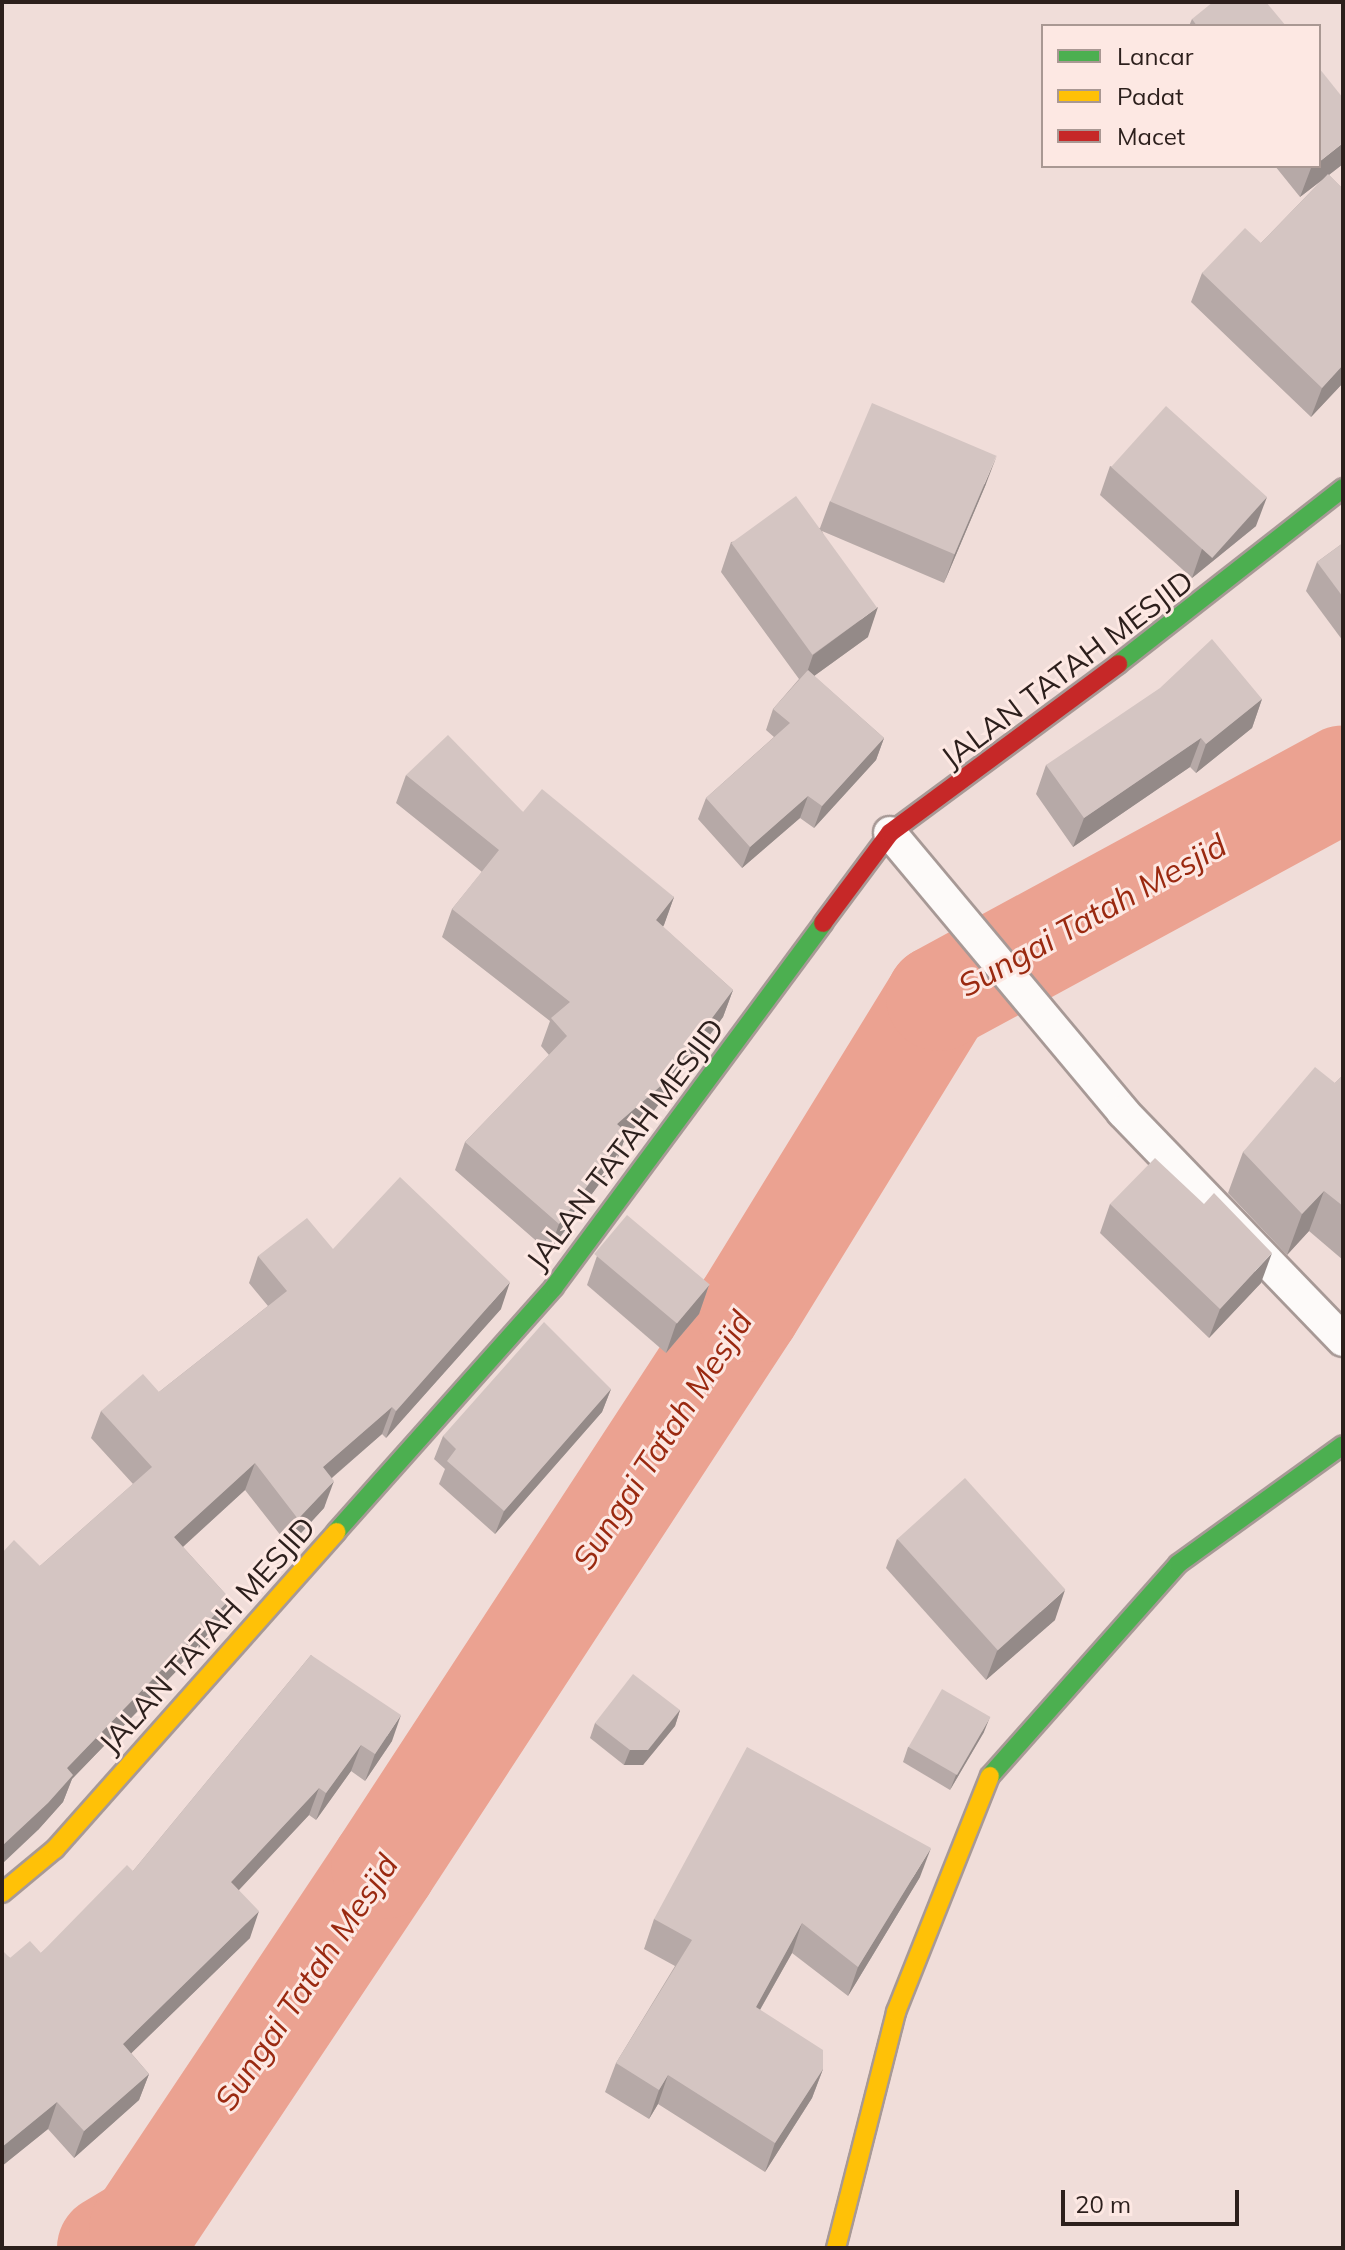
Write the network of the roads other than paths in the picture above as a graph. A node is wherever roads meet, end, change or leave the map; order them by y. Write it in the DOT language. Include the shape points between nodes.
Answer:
graph roads {
  1 [pos="1343,488"];
  2 [pos="890,833"];
  3 [pos="1343,1340"];
  4 [pos="1343,1445"];
  5 [pos="2,1893"];
  6 [pos="836,2248"];
  1 -- 2 [label="street, JALAN TATAH MESJID" via="1263,556"];
  2 -- 3 [label="lane" via="1123,1112"];
  2 -- 5 [label="street, JALAN TATAH MESJID" via="554,1287 55,1849"];
  4 -- 6 [label="street" via="1178,1564 981,1786 896,2012"];
}
